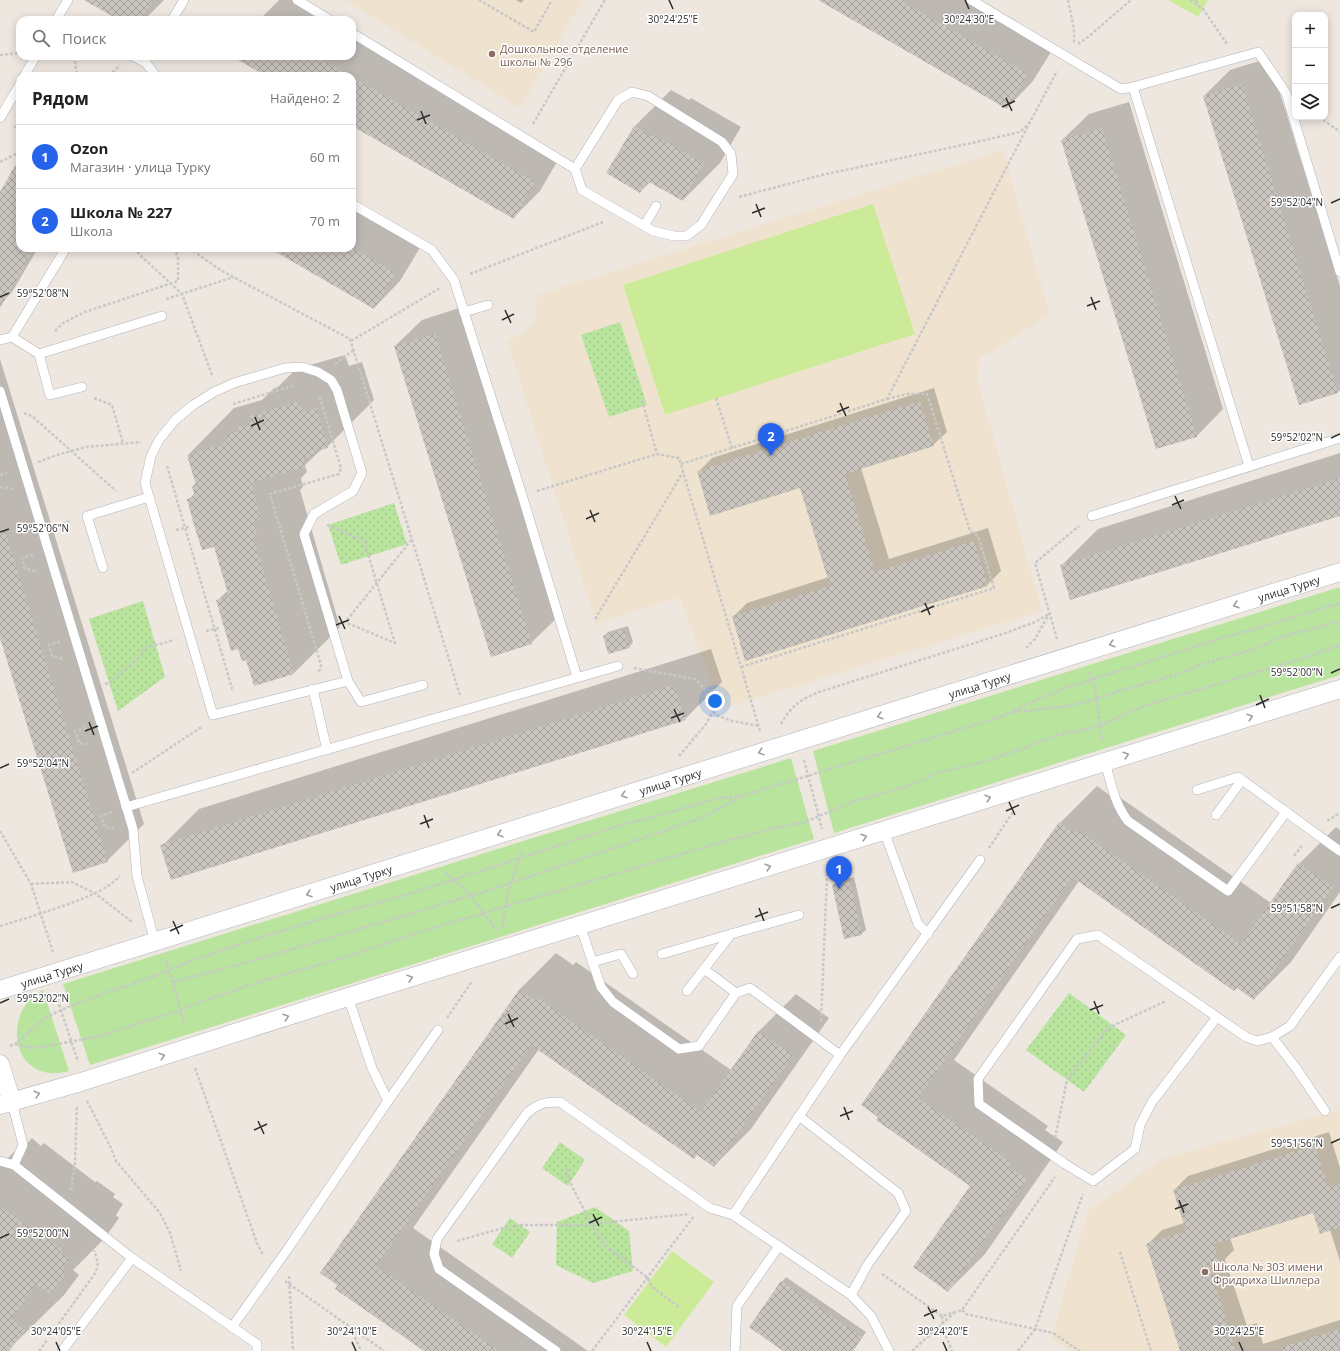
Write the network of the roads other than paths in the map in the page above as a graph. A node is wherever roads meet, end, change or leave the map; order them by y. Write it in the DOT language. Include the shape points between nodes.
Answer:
graph roads {
  1 [pos="68,0"];
  2 [pos="184,0"];
  3 [pos="298,0"];
  4 [pos="971,0"];
  5 [pos="61,16"];
  6 [pos="174,16"];
  7 [pos="324,16"];
  8 [pos="356,35"];
  9 [pos="34,60"];
  10 [pos="148,60"];
  11 [pos="26,72"];
  12 [pos="154,72"];
  13 [pos="1133,87"];
  14 [pos="16,91"];
  15 [pos="0,118"];
  16 [pos="575,169"];
  17 [pos="356,206"];
  18 [pos="656,206"];
  19 [pos="644,226"];
  20 [pos="64,252"];
  21 [pos="1340,272"];
  22 [pos="488,305"];
  23 [pos="464,312"];
  24 [pos="162,316"];
  25 [pos="12,337"];
  26 [pos="0,340"];
  27 [pos="39,354"];
  28 [pos="82,387"];
  29 [pos="0,391"];
  30 [pos="1340,438"];
  31 [pos="1249,466"];
  32 [pos="149,497"];
  33 [pos="1092,516"];
  34 [pos="103,568"];
  35 [pos="1340,572"];
  36 [pos="618,666"];
  37 [pos="577,677"];
  38 [pos="348,681"];
  39 [pos="423,685"];
  40 [pos="312,689"];
  41 [pos="1340,689"];
  42 [pos="327,750"];
  43 [pos="1105,762"];
  44 [pos="1242,780"];
  45 [pos="1198,790"];
  46 [pos="126,807"];
  47 [pos="1286,812"];
  48 [pos="1216,815"];
  49 [pos="884,831"];
  50 [pos="1340,851"];
  51 [pos="980,860"];
  52 [pos="799,915"];
  53 [pos="580,925"];
  54 [pos="731,934"];
  55 [pos="928,934"];
  56 [pos="154,942"];
  57 [pos="662,954"];
  58 [pos="1340,957"];
  59 [pos="592,962"];
  60 [pos="704,969"];
  61 [pos="633,974"];
  62 [pos="0,990"];
  63 [pos="687,991"];
  64 [pos="736,993"];
  65 [pos="348,997"];
  66 [pos="1217,1018"];
  67 [pos="441,1026"];
  68 [pos="1272,1037"];
  69 [pos="840,1055"];
  70 [pos="2,1056"];
  71 [pos="388,1101"];
  72 [pos="6,1104"];
  73 [pos="1325,1111"];
  74 [pos="799,1116"];
  75 [pos="0,1161"];
  76 [pos="14,1164"];
  77 [pos="733,1215"];
  78 [pos="779,1246"];
  79 [pos="132,1258"];
  80 [pos="851,1295"];
  81 [pos="232,1327"];
  82 [pos="62,1351"];
  83 [pos="257,1351"];
  84 [pos="556,1351"];
  85 [pos="735,1351"];
  86 [pos="889,1351"];
  1 -- 5 [label="lane"];
  2 -- 6 [label="lane"];
  3 -- 7 [label="lane"];
  4 -- 13 [label="lane" via="1121,90"];
  8 -- 16 [label="lane"];
  9 -- 11 [label="lane"];
  10 -- 12 [label="lane"];
  13 -- 21 [label="lane" via="1258,52 1286,93"];
  13 -- 31 [label="lane"];
  14 -- 15 [label="lane"];
  16 -- 19 [label="lane" via="582,190"];
  16 -- 19 [label="lane" via="618,100 632,92 648,96 722,142 731,154 733,174 701,225 686,236 674,236"];
  17 -- 23 [label="lane" via="432,250 454,280"];
  18 -- 19 [label="lane"];
  20 -- 25 [label="lane"];
  22 -- 23 [label="lane"];
  23 -- 37 [label="lane"];
  24 -- 27 [label="lane"];
  25 -- 26 [label="lane"];
  25 -- 27 [label="lane"];
  27 -- 28 [label="lane" via="50,395"];
  29 -- 46 [label="lane"];
  30 -- 31 [label="lane"];
  31 -- 33 [label="lane"];
  32 -- 34 [label="lane" via="87,516"];
  32 -- 38 [label="lane" via="145,483 151,456 159,440 175,420 193,405 234,383 285,368 302,367 331,380 338,390 362,473 353,491 314,514 304,534"];
  32 -- 40 [label="lane" via="213,715"];
  35 -- 56 [label="street, улица Турку, one-way"];
  36 -- 37 [label="lane"];
  37 -- 42 [label="lane"];
  38 -- 39 [label="lane" via="361,702"];
  38 -- 40 [label="lane"];
  40 -- 42 [label="lane"];
  43 -- 41 [label="street, one-way"];
  42 -- 46 [label="lane"];
  43 -- 47 [label="lane" via="1114,797 1128,821 1228,891"];
  49 -- 43 [label="street, one-way"];
  44 -- 45 [label="lane" via="1238,777"];
  44 -- 47 [label="lane"];
  44 -- 48 [label="lane"];
  46 -- 56 [label="lane" via="133,829 137,876"];
  47 -- 50 [label="lane"];
  53 -- 49 [label="street, one-way"];
  49 -- 55 [label="lane" via="918,924"];
  51 -- 55 [label="lane"];
  52 -- 54 [label="lane"];
  53 -- 59 [label="lane"];
  65 -- 53 [label="street, one-way" via="503,942"];
  54 -- 57 [label="lane"];
  54 -- 60 [label="lane"];
  55 -- 69 [label="lane"];
  56 -- 62 [label="street, улица Турку"];
  58 -- 68 [label="lane" via="1290,1026"];
  59 -- 61 [label="lane" via="621,954"];
  59 -- 64 [label="lane" via="601,987 613,1002 679,1049 699,1046"];
  60 -- 63 [label="lane"];
  60 -- 64 [label="lane"];
  64 -- 69 [label="lane" via="750,988"];
  65 -- 71 [label="lane" via="372,1068"];
  72 -- 65 [label="street, one-way"];
  66 -- 66 [label="lane" via="1098,935 1077,939 978,1079 979,1104 1093,1181 1135,1149 1140,1125 1152,1102"];
  66 -- 68 [label="lane" via="1246,1037 1257,1041"];
  67 -- 71 [label="lane"];
  68 -- 73 [label="lane"];
  69 -- 74 [label="lane"];
  70 -- 72 [label="street"];
  71 -- 81 [label="lane"];
  72 -- 76 [label="lane" via="23,1145"];
  74 -- 77 [label="lane"];
  74 -- 80 [label="lane" via="898,1193 906,1210 868,1264"];
  75 -- 76 [label="lane"];
  76 -- 79 [label="lane"];
  77 -- 78 [label="lane"];
  77 -- 84 [label="lane" via="710,1208 560,1102 537,1105 527,1113 437,1239 434,1254 439,1269"];
  78 -- 80 [label="lane"];
  78 -- 85 [label="lane" via="738,1306"];
  79 -- 81 [label="lane"];
  79 -- 82 [label="lane"];
  80 -- 86 [label="lane" via="871,1316"];
  81 -- 83 [label="lane" via="257,1344"];
}
